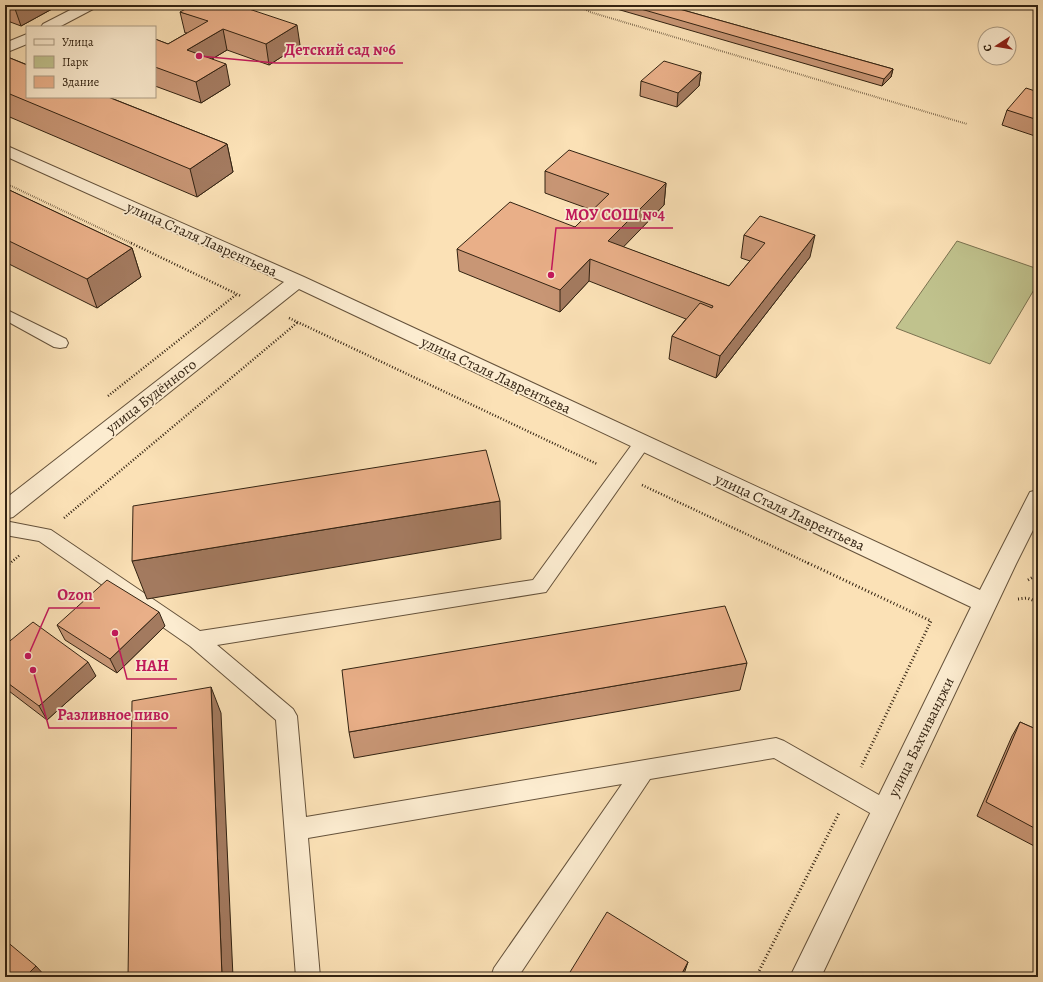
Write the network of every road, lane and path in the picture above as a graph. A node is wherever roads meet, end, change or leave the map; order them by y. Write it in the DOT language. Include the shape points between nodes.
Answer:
graph roads {
  1 [pos="90,5"];
  2 [pos="578,5"];
  3 [pos="50,26"];
  4 [pos="26,38"];
  5 [pos="5,49"];
  6 [pos="967,124"];
  7 [pos="5,150"];
  8 [pos="5,183"];
  9 [pos="297,282"];
  10 [pos="238,294"];
  11 [pos="265,307"];
  12 [pos="5,314"];
  13 [pos="298,322"];
  14 [pos="60,343"];
  15 [pos="106,397"];
  16 [pos="642,443"];
  17 [pos="620,475"];
  18 [pos="1038,498"];
  19 [pos="5,511"];
  20 [pos="5,528"];
  21 [pos="44,535"];
  22 [pos="5,567"];
  23 [pos="985,603"];
  24 [pos="931,621"];
  25 [pos="197,640"];
  26 [pos="644,770"];
  27 [pos="885,810"];
  28 [pos="295,829"];
  29 [pos="308,977"];
  30 [pos="504,977"];
  31 [pos="805,977"];
  1 -- 3 [label="street"];
  2 -- 6 [label="path" via="590,12"];
  4 -- 5 [label="street"];
  7 -- 9 [label="street, улица Сталя Лаврентьева"];
  8 -- 10 [label="path"];
  9 -- 11 [label="street, улица Будённого"];
  9 -- 16 [label="street, улица Сталя Лаврентьева"];
  10 -- 11 [label="path"];
  10 -- 15 [label="path"];
  11 -- 13 [label="path"];
  11 -- 19 [label="street, улица Будённого"];
  12 -- 14 [label="lane"];
  13 -- 17 [label="path"];
  13 -- 21 [label="path"];
  16 -- 17 [label="lane"];
  16 -- 23 [label="street, улица Сталя Лаврентьева"];
  17 -- 24 [label="path"];
  17 -- 25 [label="lane" via="539,587"];
  18 -- 23 [label="street, улица Бахчиванджи"];
  20 -- 21 [label="lane"];
  21 -- 22 [label="path"];
  21 -- 25 [label="lane"];
  23 -- 27 [label="street, улица Бахчиванджи"];
  25 -- 28 [label="lane" via="286,716"];
  26 -- 27 [label="lane" via="776,748"];
  26 -- 28 [label="lane"];
  26 -- 30 [label="lane"];
  27 -- 31 [label="street, улица Бахчиванджи"];
  28 -- 29 [label="lane"];
}
